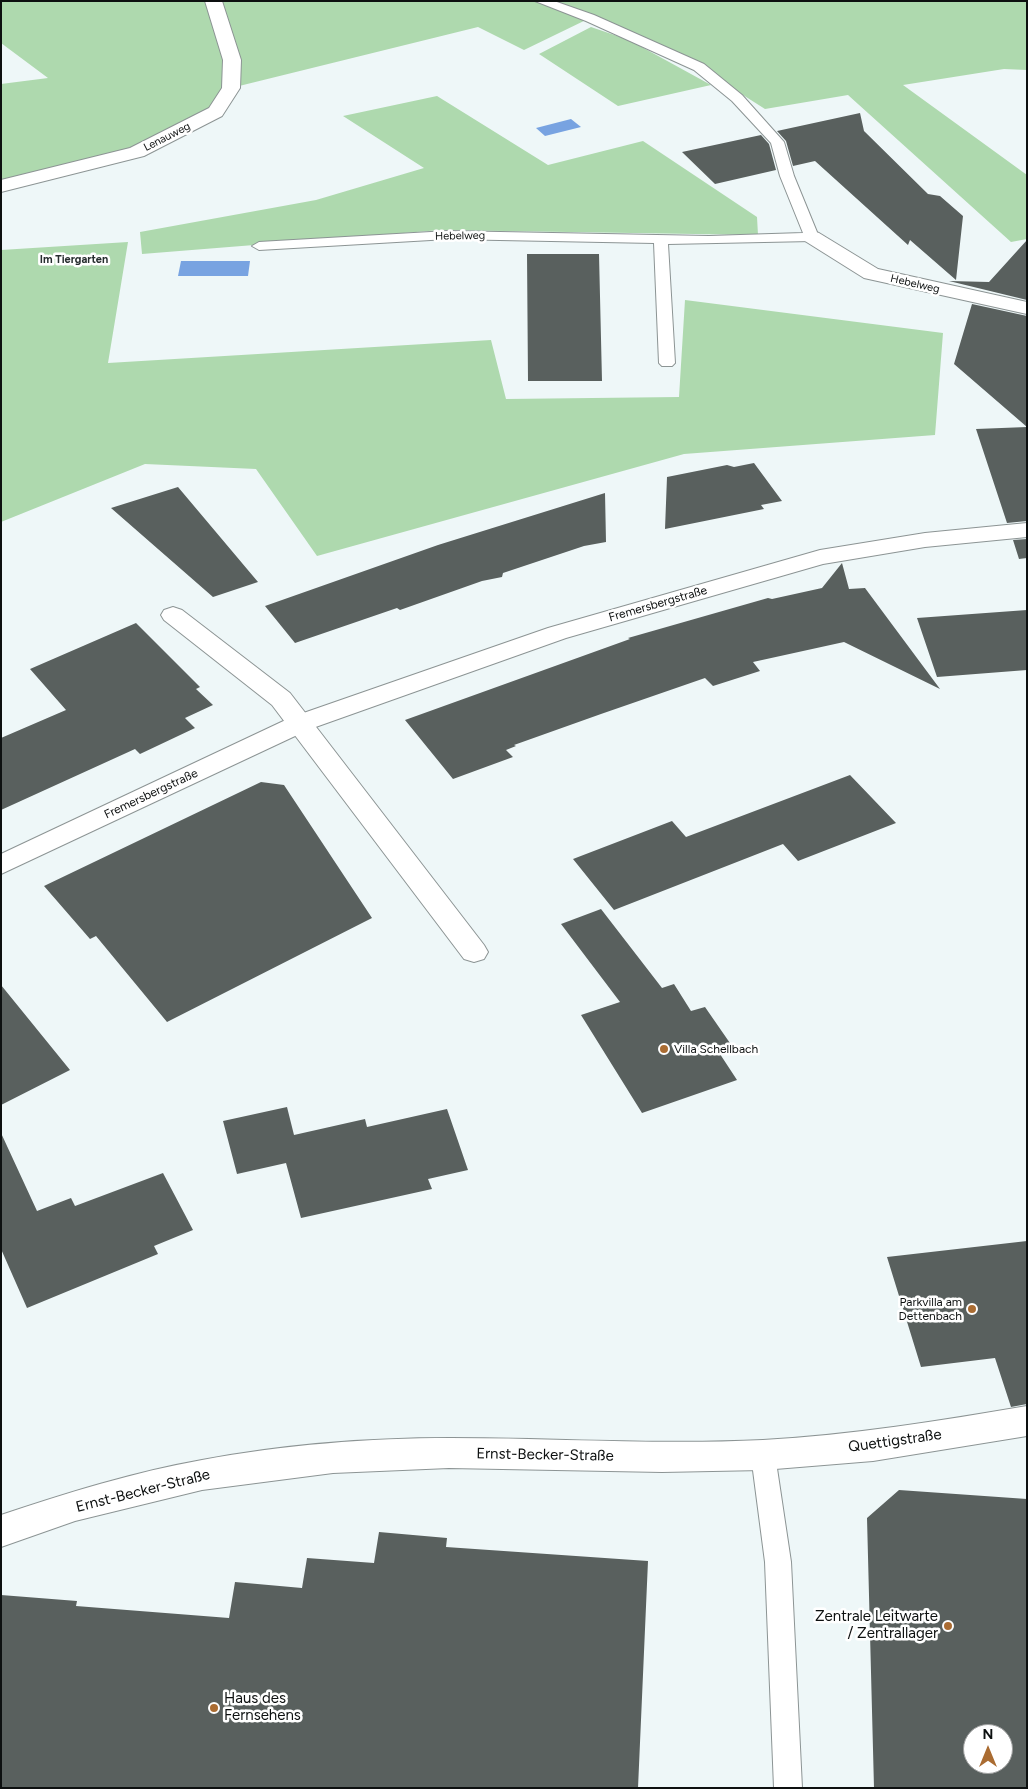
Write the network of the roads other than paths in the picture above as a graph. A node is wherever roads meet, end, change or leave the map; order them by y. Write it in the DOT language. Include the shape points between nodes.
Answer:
graph roads {
  1 [pos="213,1"];
  2 [pos="541,1"];
  3 [pos="1,186"];
  4 [pos="812,237"];
  5 [pos="661,238"];
  6 [pos="259,246"];
  7 [pos="1027,308"];
  8 [pos="667,363"];
  9 [pos="1027,530"];
  10 [pos="173,615"];
  11 [pos="301,723"];
  12 [pos="1,865"];
  13 [pos="474,952"];
  14 [pos="1027,1421"];
  15 [pos="763,1455"];
  16 [pos="1,1531"];
  17 [pos="788,1788"];
  1 -- 3 [label="street, Lenauweg" via="232,60 231,88 216,112 137,152"];
  2 -- 4 [label="lane" via="590,18 699,67 737,98 777,142"];
  4 -- 5 [label="lane, Hebelweg"];
  4 -- 7 [label="street, Hebelweg" via="871,274"];
  5 -- 6 [label="lane, Hebelweg" via="448,235"];
  5 -- 8 [label="lane"];
  9 -- 11 [label="street, Fremersbergstraße" via="926,540 820,557 557,633"];
  10 -- 11 [label="street" via="281,699"];
  11 -- 12 [label="street, Fremersbergstraße"];
  11 -- 13 [label="street"];
  14 -- 15 [label="street, Quettigstraße" via="872,1446"];
  15 -- 16 [label="street, Ernst-Becker-Straße" via="662,1457 449,1453 333,1458 202,1475 75,1506"];
  15 -- 17 [label="lane" via="778,1562"];
}
